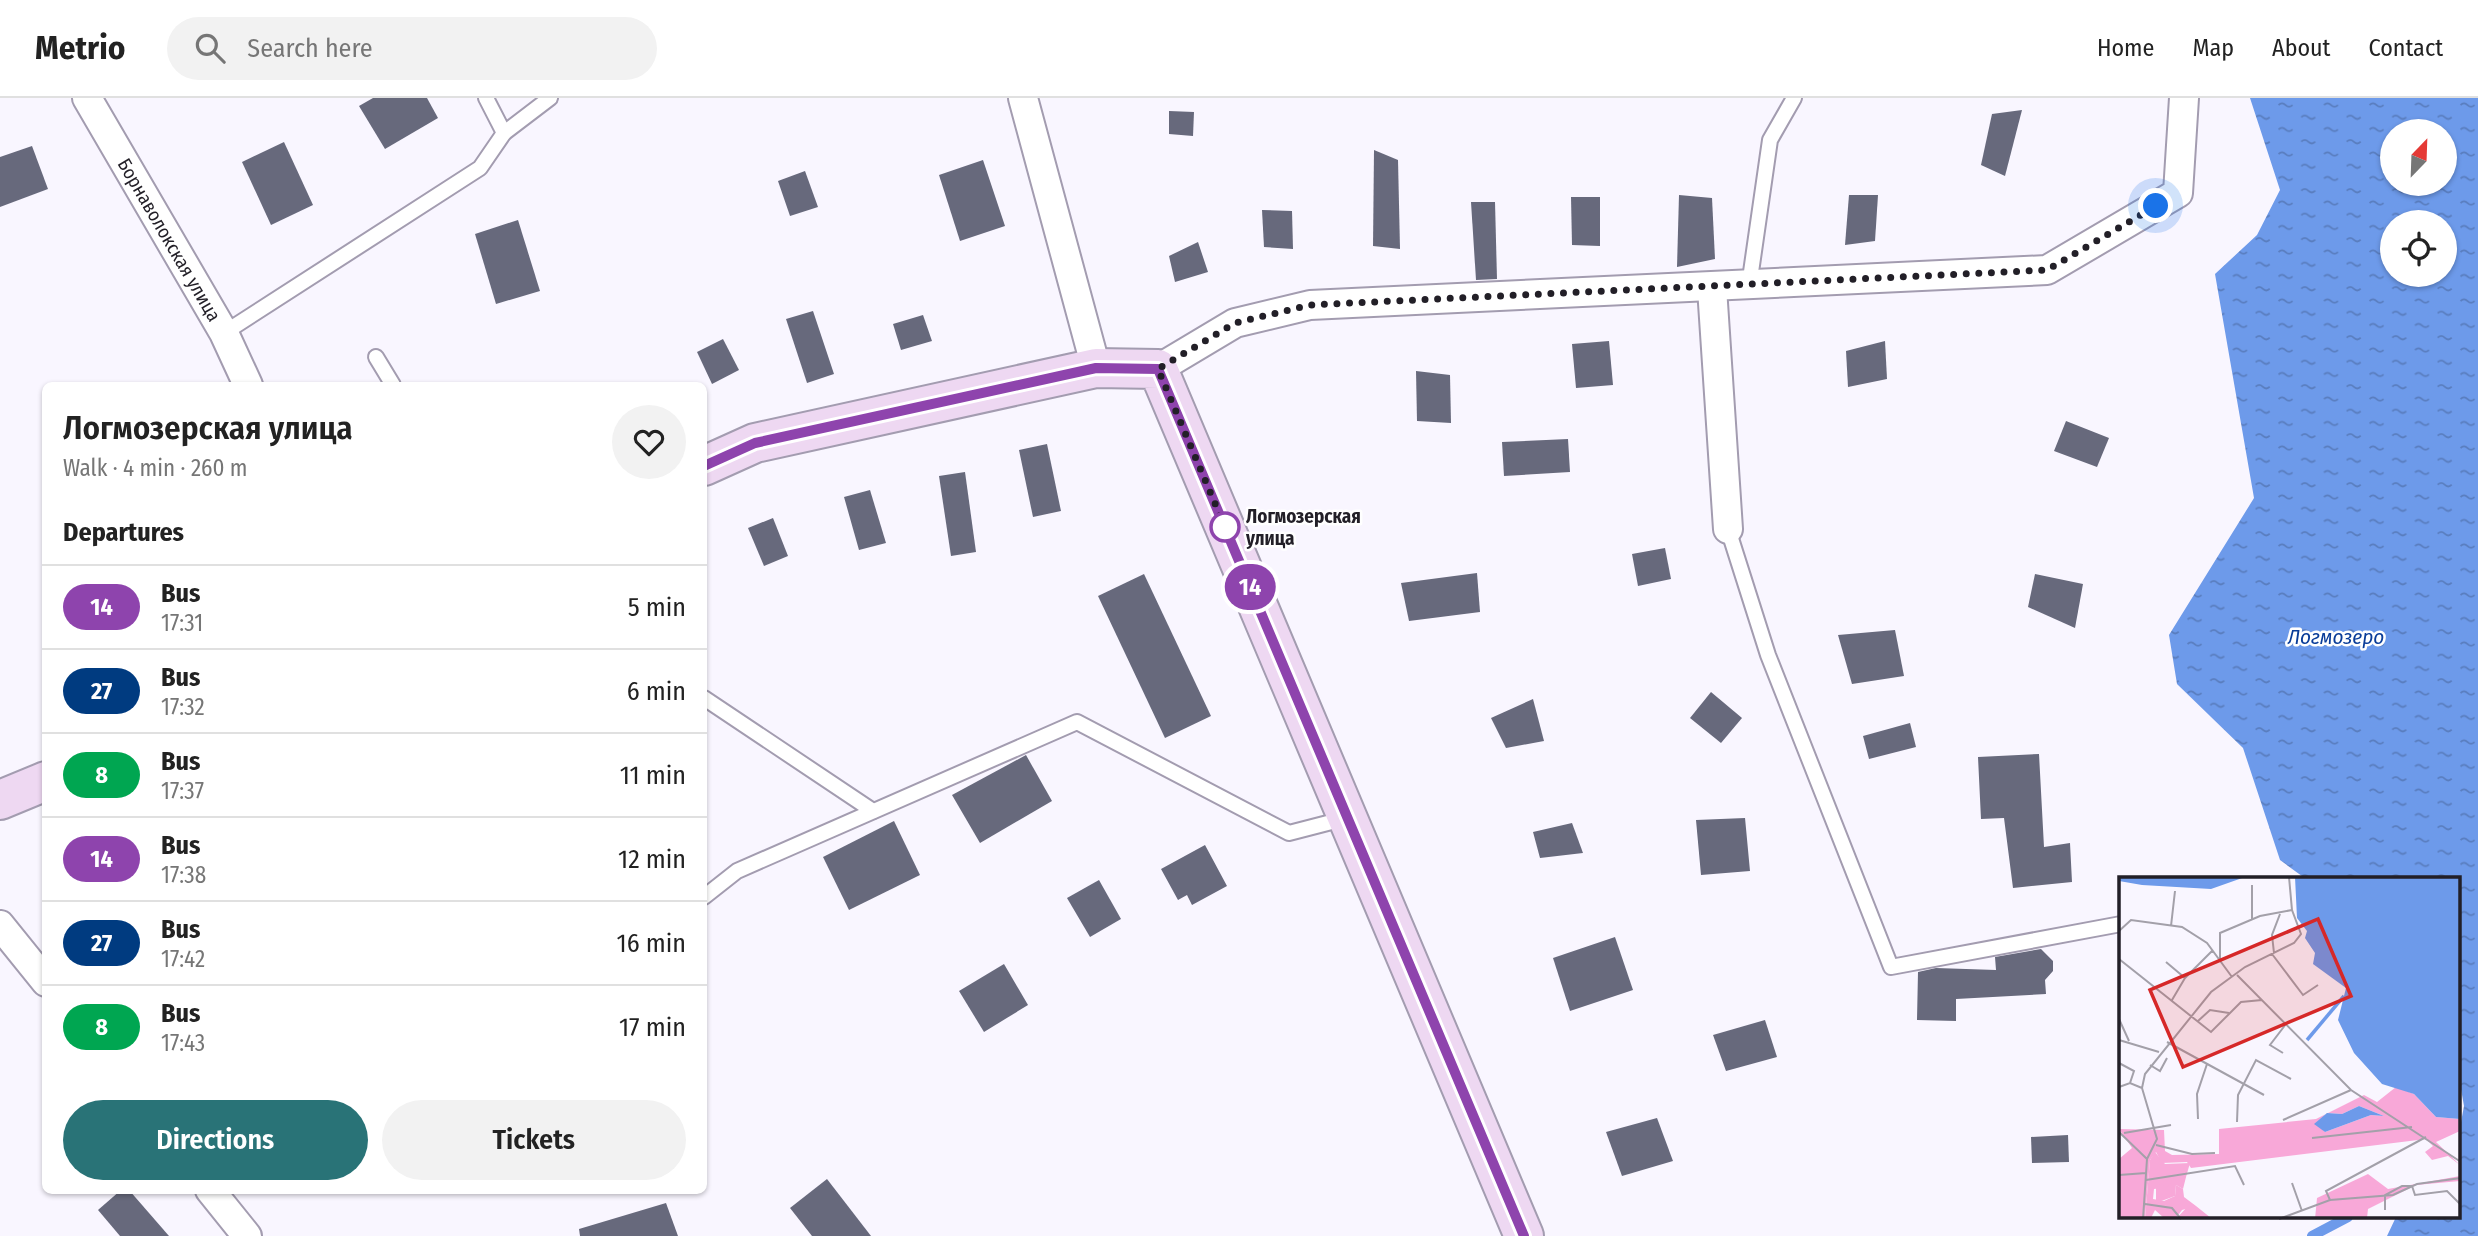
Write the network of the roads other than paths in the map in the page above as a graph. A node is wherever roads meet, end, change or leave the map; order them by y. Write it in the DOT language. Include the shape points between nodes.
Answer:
graph roads {
  1 [pos="86,98"];
  2 [pos="486,98"];
  3 [pos="550,98"];
  4 [pos="1794,98"];
  5 [pos="2184,98"];
  6 [pos="1028,105"];
  7 [pos="504,133"];
  8 [pos="1749,286"];
  9 [pos="1712,288"];
  10 [pos="224,333"];
  11 [pos="376,357"];
  12 [pos="1096,368"];
  13 [pos="1158,369"];
  14 [pos="247,382"];
  15 [pos="391,382"];
  16 [pos="707,465"];
  17 [pos="1728,528"];
  18 [pos="707,700"];
  19 [pos="42,783"];
  20 [pos="0,800"];
  21 [pos="873,811"];
  22 [pos="1348,818"];
  23 [pos="707,895"];
  24 [pos="2119,924"];
  25 [pos="0,925"];
  26 [pos="42,977"];
  27 [pos="213,1194"];
  28 [pos="247,1236"];
  29 [pos="1524,1236"];
  1 -- 10 [label="street, Борнаволокская улица"];
  2 -- 7 [label="lane"];
  3 -- 7 [label="lane"];
  4 -- 8 [label="lane" via="1770,141"];
  5 -- 8 [label="street" via="2178,193 2047,270"];
  6 -- 12 [label="street"];
  7 -- 10 [label="lane" via="480,168"];
  8 -- 9 [label="street"];
  9 -- 13 [label="street" via="1310,305 1235,323"];
  9 -- 17 [label="street"];
  10 -- 14 [label="street, Борнаволокская улица"];
  11 -- 15 [label="lane"];
  12 -- 13 [label="street"];
  12 -- 16 [label="street" via="755,443"];
  13 -- 22 [label="street"];
  17 -- 24 [label="lane" via="1769,654 1891,967"];
  18 -- 21 [label="lane"];
  19 -- 20 [label="street"];
  21 -- 22 [label="lane" via="1077,722 1289,833"];
  21 -- 23 [label="lane" via="737,871"];
  22 -- 29 [label="street"];
  25 -- 26 [label="street"];
  27 -- 28 [label="street"];
}
